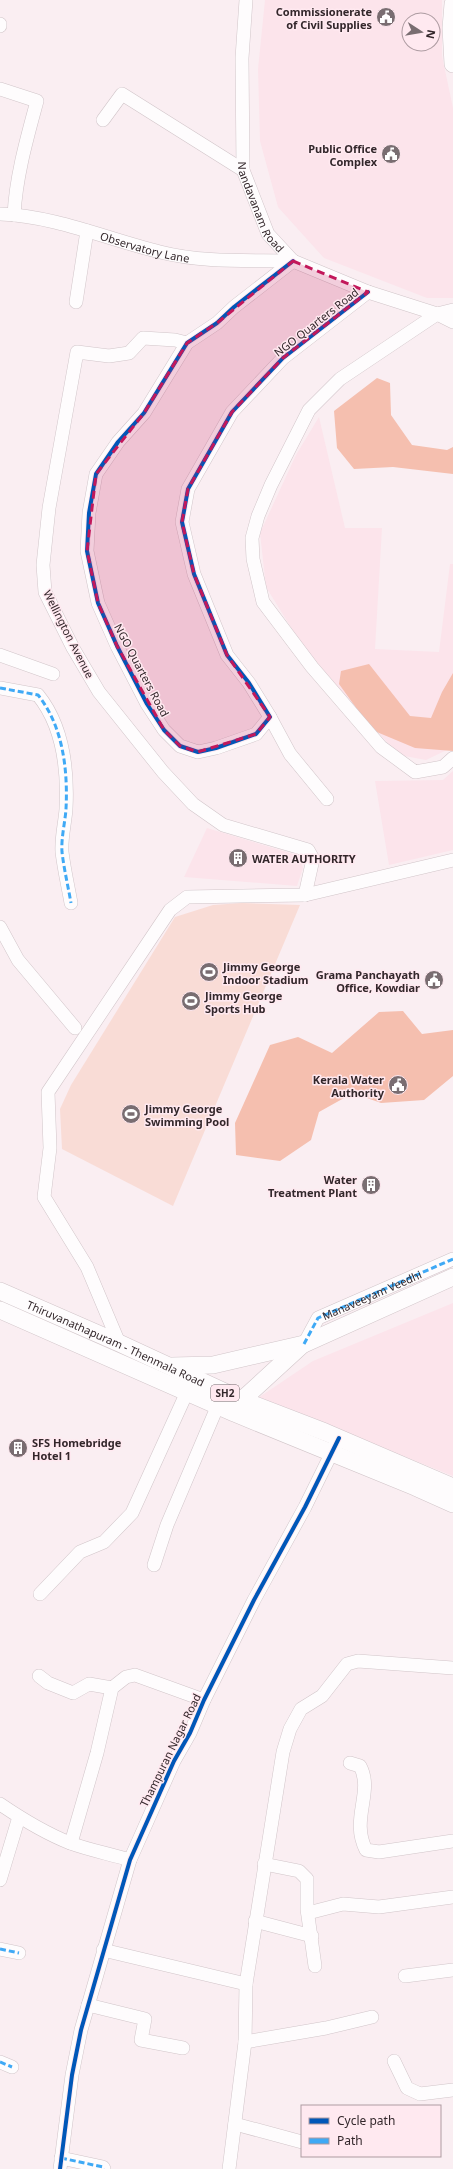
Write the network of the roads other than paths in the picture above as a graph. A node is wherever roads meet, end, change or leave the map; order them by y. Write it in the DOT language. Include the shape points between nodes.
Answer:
graph roads {
  1 [pos="246,0"];
  2 [pos="453,4"];
  3 [pos="453,64"];
  4 [pos="0,89"];
  5 [pos="103,120"];
  6 [pos="243,170"];
  7 [pos="0,214"];
  8 [pos="14,215"];
  9 [pos="87,231"];
  10 [pos="293,261"];
  11 [pos="368,292"];
  12 [pos="76,302"];
  13 [pos="453,310"];
  14 [pos="437,314"];
  15 [pos="453,322"];
  16 [pos="187,343"];
  17 [pos="0,655"];
  18 [pos="53,674"];
  19 [pos="0,688"];
  20 [pos="270,718"];
  21 [pos="453,758"];
  22 [pos="327,799"];
  23 [pos="453,860"];
  24 [pos="305,895"];
  25 [pos="71,904"];
  26 [pos="0,927"];
  27 [pos="75,1028"];
  28 [pos="453,1259"];
  29 [pos="453,1277"];
  30 [pos="0,1292"];
  31 [pos="0,1310"];
  32 [pos="119,1343"];
  33 [pos="304,1344"];
  34 [pos="165,1366"];
  35 [pos="187,1392"];
  36 [pos="218,1405"];
  37 [pos="238,1406"];
  38 [pos="339,1438"];
  39 [pos="332,1453"];
  40 [pos="453,1487"];
  41 [pos="453,1504"];
  42 [pos="154,1565"];
  43 [pos="40,1594"];
  44 [pos="453,1668"];
  45 [pos="39,1676"];
  46 [pos="112,1688"];
  47 [pos="204,1700"];
  48 [pos="350,1763"];
  49 [pos="0,1804"];
  50 [pos="19,1817"];
  51 [pos="453,1842"];
  52 [pos="71,1843"];
  53 [pos="130,1860"];
  54 [pos="264,1864"];
  55 [pos="0,1880"];
  56 [pos="453,1897"];
  57 [pos="308,1913"];
  58 [pos="255,1921"];
  59 [pos="312,1936"];
  60 [pos="0,1949"];
  61 [pos="103,1950"];
  62 [pos="19,1953"];
  63 [pos="315,1966"];
  64 [pos="453,1970"];
  65 [pos="405,1976"];
  66 [pos="246,1984"];
  67 [pos="88,2005"];
  68 [pos="372,2017"];
  69 [pos="245,2042"];
  70 [pos="183,2048"];
  71 [pos="394,2061"];
  72 [pos="453,2090"];
  73 [pos="235,2124"];
  74 [pos="301,2142"];
  75 [pos="60,2164"];
  76 [pos="104,2169"];
  77 [pos="229,2169"];
  1 -- 6 [label="street, Nandavanam Road" via="242,58"];
  2 -- 3 [label="main road"];
  4 -- 8 [label="street" via="37,101 21,163"];
  5 -- 6 [label="street" via="122,94"];
  6 -- 10 [label="street, Nandavanam Road" via="268,234"];
  7 -- 8 [label="street, Observatory Lane"];
  8 -- 9 [label="street, Observatory Lane"];
  9 -- 10 [label="street, Observatory Lane" via="160,252 197,258"];
  9 -- 12 [label="street"];
  10 -- 11 [label="street, Nandavanam Road"];
  10 -- 16 [label="street" via="217,323"];
  11 -- 14 [label="street, Nandavanam Road"];
  11 -- 20 [label="street, NGO Quarters Road" via="283,358 232,412 188,489 182,522 194,574 227,655 249,683"];
  13 -- 14 [label="street"];
  14 -- 15 [label="street, Nandavanam Road"];
  14 -- 21 [label="street" via="340,379 309,410 271,485 252,538 253,559 263,602 312,667 381,747 415,772 443,767"];
  16 -- 20 [label="street, NGO Quarters Road" via="144,413 118,442 96,474 89,513 87,551 98,603 117,646 148,704 164,730 180,746 198,752 216,748 256,734"];
  16 -- 24 [label="street, Wellington Avenue" via="143,338 129,353 109,356 78,352 49,508 43,564 45,592 99,692 163,772 193,804 223,825 308,850 313,860"];
  17 -- 18 [label="street"];
  19 -- 25 [label="street" via="38,695 48,707 56,731 65,763 67,784 62,851"];
  20 -- 22 [label="street, NGO Quarters Road" via="290,754"];
  23 -- 24 [label="street"];
  24 -- 32 [label="street" via="187,897 170,910 48,1092 50,1148 44,1197 87,1267"];
  26 -- 27 [label="street" via="18,960"];
  28 -- 33 [label="street, Manaveeyam Veedhi" via="318,1318"];
  29 -- 33 [label="main road, Manaveeyam Veedhi"];
  30 -- 32 [label="main road, Thiruvanathapuram - Thenmala Road / SH2"];
  31 -- 35 [label="main road"];
  32 -- 34 [label="main road, Thiruvanathapuram - Thenmala Road / SH2"];
  33 -- 34 [label="main road, Manaveeyam Veedhi" via="213,1365"];
  33 -- 37 [label="main road"];
  34 -- 37 [label="main road, Thiruvanathapuram - Thenmala Road / SH2"];
  35 -- 36 [label="main road"];
  35 -- 43 [label="street" via="132,1513 104,1542 80,1552"];
  36 -- 37 [label="main road"];
  36 -- 42 [label="street" via="167,1525"];
  37 -- 38 [label="main road, Thiruvanathapuram - Thenmala Road / SH2"];
  37 -- 39 [label="main road"];
  38 -- 39 [label="street, Thampuran Nagar Road"];
  38 -- 40 [label="main road, Thiruvanathapuram - Thenmala Road / SH2"];
  39 -- 41 [label="main road"];
  39 -- 47 [label="street, Thampuran Nagar Road"];
  44 -- 54 [label="street" via="365,1662 347,1664 322,1696 301,1709 290,1729 283,1752"];
  45 -- 46 [label="street" via="48,1683 73,1693 89,1684"];
  46 -- 47 [label="street" via="126,1677 135,1675"];
  46 -- 52 [label="street" via="97,1753"];
  47 -- 53 [label="street, Thampuran Nagar Road" via="161,1788"];
  48 -- 51 [label="street" via="360,1766 365,1780 359,1831 366,1850 379,1852"];
  49 -- 50 [label="street"];
  50 -- 52 [label="street"];
  50 -- 55 [label="street"];
  52 -- 53 [label="street"];
  53 -- 61 [label="street, Thampuran Nagar Road"];
  54 -- 57 [label="street" via="299,1871 307,1879"];
  54 -- 58 [label="street"];
  56 -- 57 [label="street" via="379,1907 343,1904"];
  57 -- 59 [label="street"];
  58 -- 59 [label="street"];
  58 -- 66 [label="street"];
  59 -- 63 [label="street"];
  60 -- 62 [label="street"];
  61 -- 66 [label="street"];
  61 -- 67 [label="street, Thampuran Nagar Road" via="96,1984"];
  64 -- 65 [label="street"];
  66 -- 69 [label="street"];
  67 -- 70 [label="street" via="144,2019 141,2040"];
  67 -- 75 [label="street, Thampuran Nagar Road" via="72,2075"];
  68 -- 69 [label="street"];
  69 -- 73 [label="street"];
  71 -- 72 [label="street" via="407,2088 420,2094"];
  73 -- 74 [label="street"];
  73 -- 77 [label="street"];
  75 -- 76 [label="street"];
}
